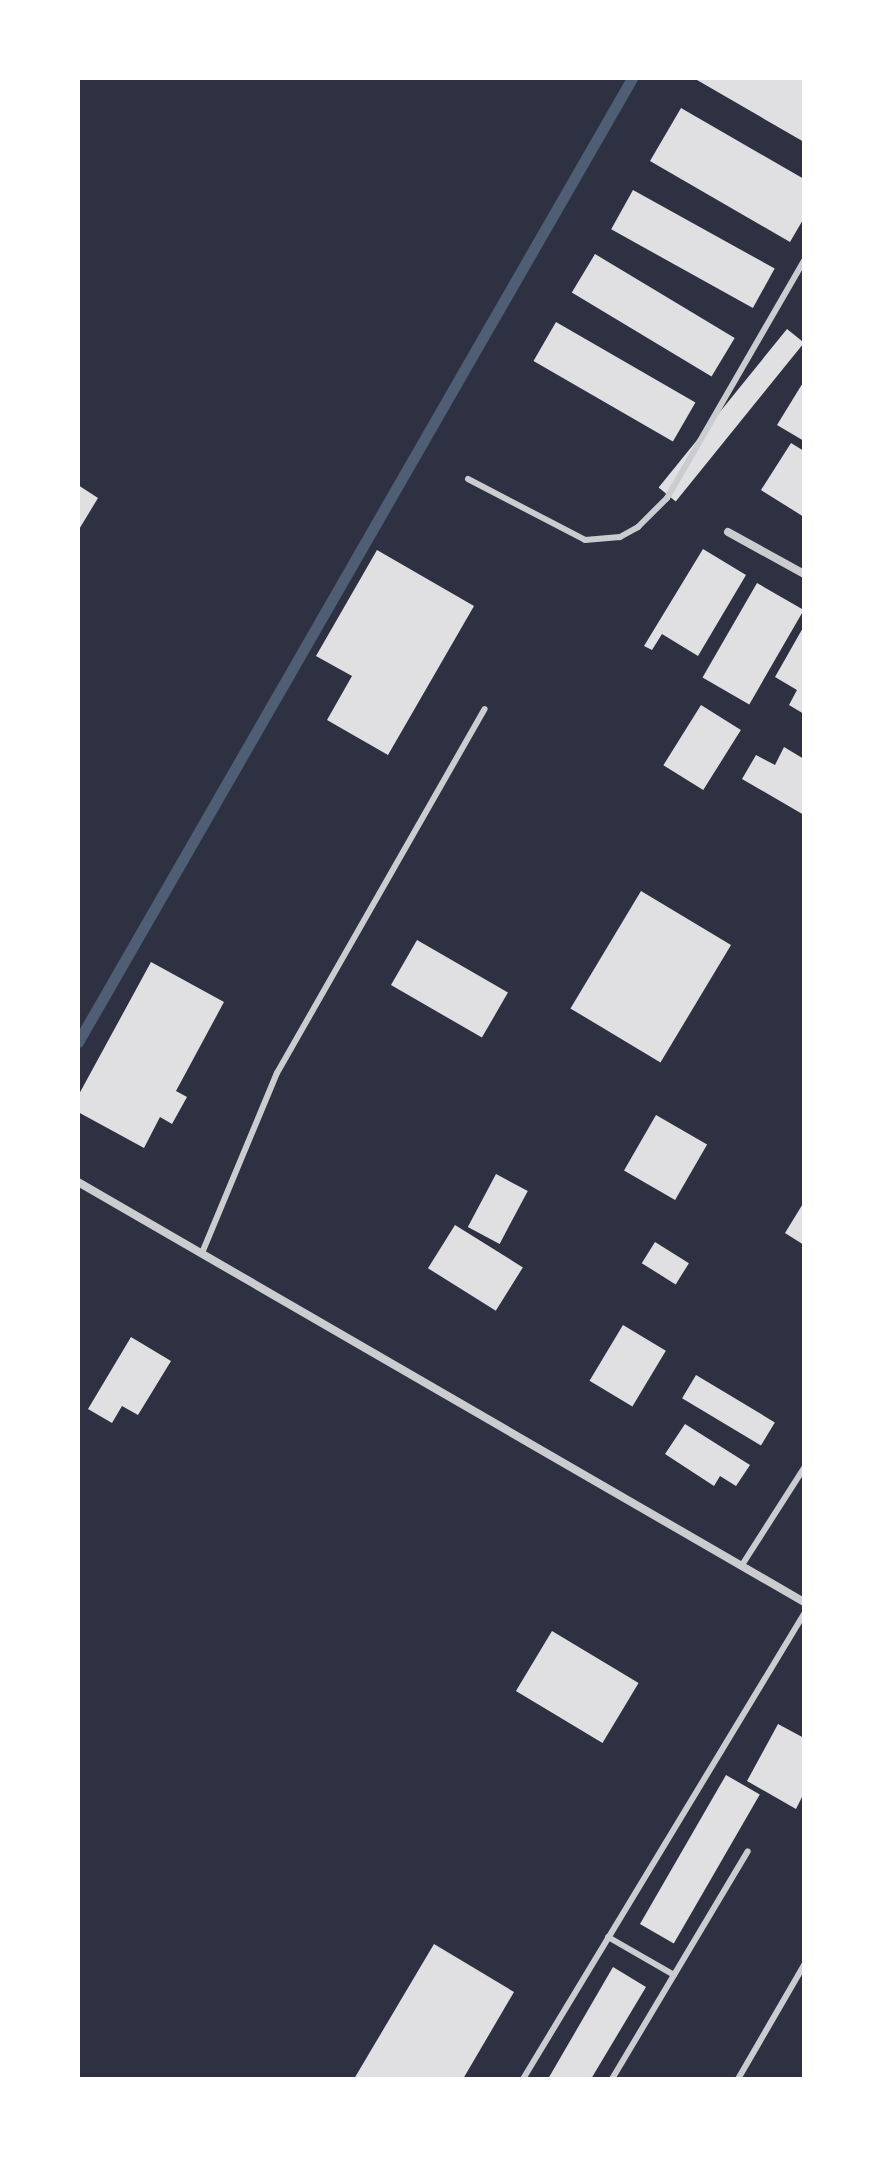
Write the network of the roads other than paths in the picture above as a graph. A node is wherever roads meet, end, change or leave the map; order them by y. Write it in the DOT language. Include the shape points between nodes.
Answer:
graph roads {
  1 [pos="804,261"];
  2 [pos="468,479"];
  3 [pos="728,532"];
  4 [pos="804,574"];
  5 [pos="485,709"];
  6 [pos="78,1182"];
  7 [pos="202,1253"];
  8 [pos="804,1468"];
  9 [pos="742,1565"];
  10 [pos="804,1602"];
  11 [pos="804,1614"];
  12 [pos="748,1851"];
  13 [pos="608,1937"];
  14 [pos="804,1965"];
  15 [pos="674,1975"];
  16 [pos="523,2079"];
  17 [pos="612,2079"];
  18 [pos="738,2079"];
  1 -- 2 [label="lane" via="667,498 638,527 620,537 585,540"];
  3 -- 4 [label="street"];
  5 -- 7 [label="lane" via="277,1073"];
  6 -- 7 [label="street"];
  7 -- 9 [label="street"];
  8 -- 9 [label="lane"];
  9 -- 10 [label="street"];
  11 -- 13 [label="lane"];
  12 -- 15 [label="lane"];
  13 -- 15 [label="lane"];
  13 -- 16 [label="lane"];
  14 -- 18 [label="lane"];
  15 -- 17 [label="lane"];
}
